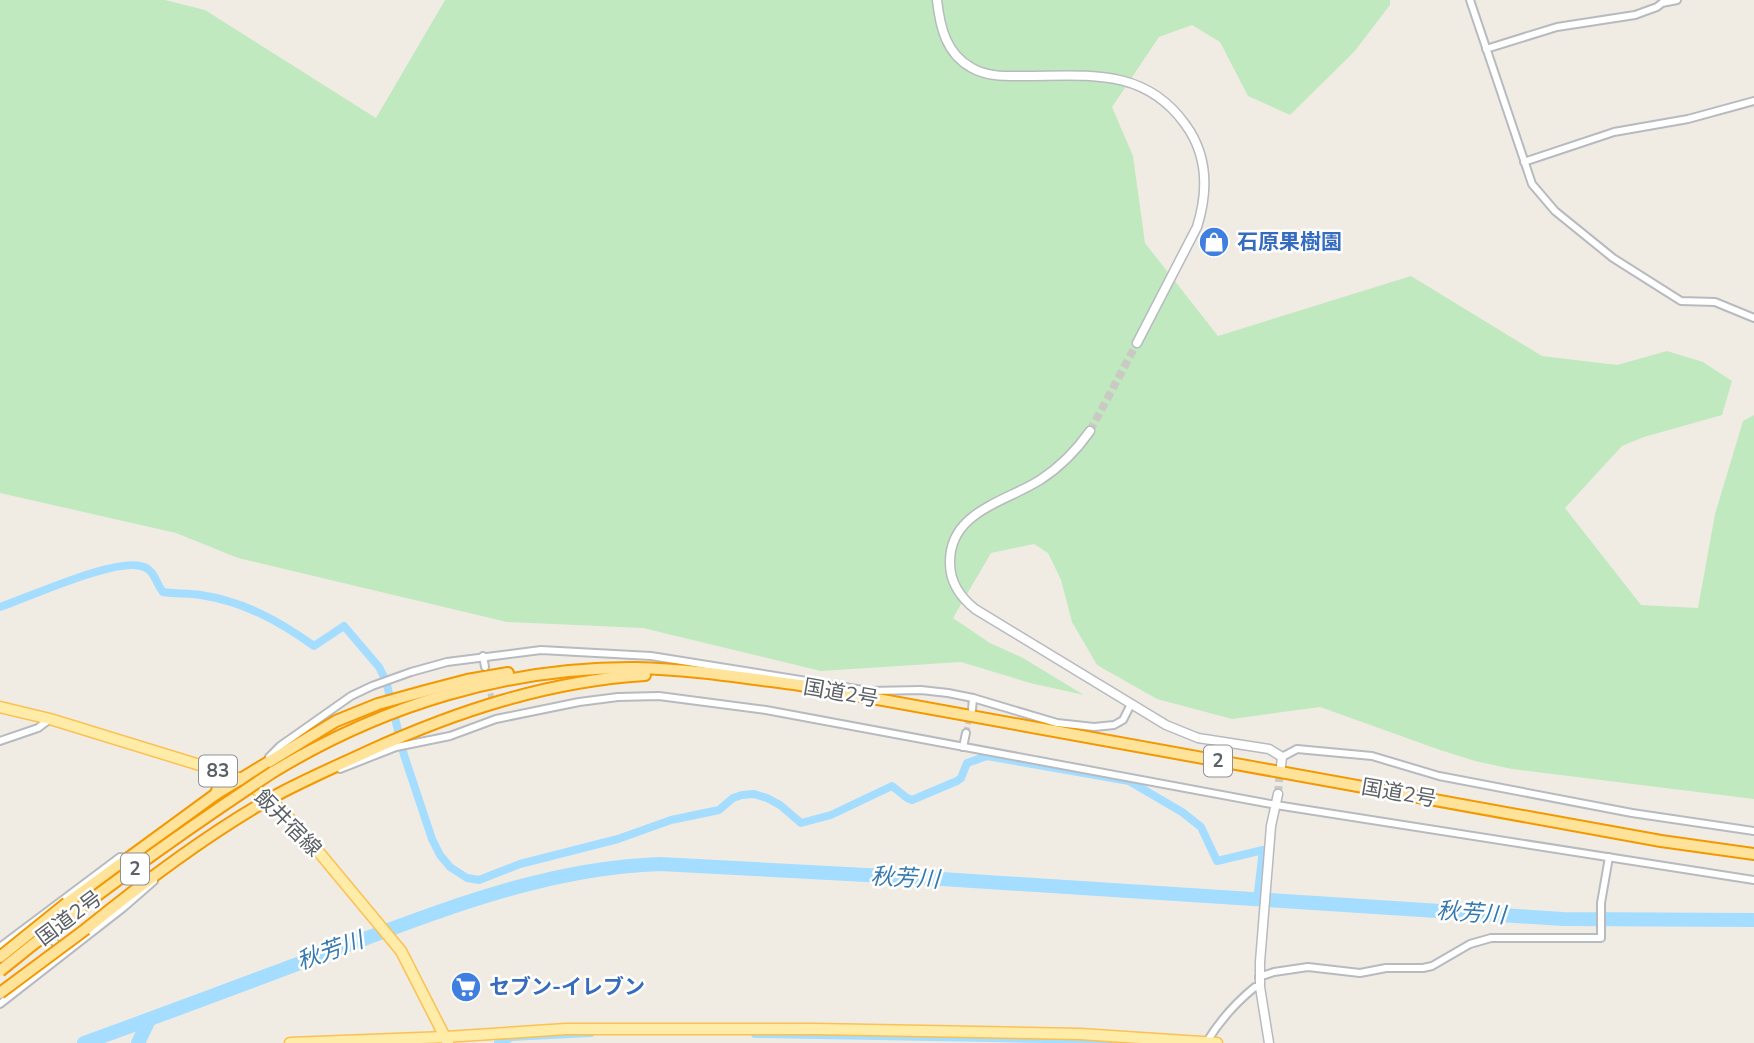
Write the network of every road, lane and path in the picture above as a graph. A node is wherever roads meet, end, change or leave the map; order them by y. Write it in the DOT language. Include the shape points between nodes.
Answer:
graph roads {
  1 [pos="936,0"];
  2 [pos="1470,0"];
  3 [pos="1677,0"];
  4 [pos="1486,50"];
  5 [pos="1754,101"];
  6 [pos="1524,162"];
  7 [pos="1754,318"];
  8 [pos="1137,343"];
  9 [pos="1090,431"];
  10 [pos="483,656"];
  11 [pos="485,667"];
  12 [pos="682,670"];
  13 [pos="973,698"];
  14 [pos="400,703"];
  15 [pos="1131,704"];
  16 [pos="0,708"];
  17 [pos="972,710"];
  18 [pos="494,711"];
  19 [pos="50,719"];
  20 [pos="496,719"];
  21 [pos="967,733"];
  22 [pos="413,737"];
  23 [pos="0,741"];
  24 [pos="962,747"];
  25 [pos="1281,762"];
  26 [pos="208,768"];
  27 [pos="255,772"];
  28 [pos="241,779"];
  29 [pos="216,794"];
  30 [pos="1278,794"];
  31 [pos="270,799"];
  32 [pos="1276,805"];
  33 [pos="1754,831"];
  34 [pos="163,834"];
  35 [pos="1754,854"];
  36 [pos="1609,857"];
  37 [pos="180,858"];
  38 [pos="130,859"];
  39 [pos="1754,880"];
  40 [pos="37,918"];
  41 [pos="0,947"];
  42 [pos="64,954"];
  43 [pos="0,957"];
  44 [pos="0,971"];
  45 [pos="1259,977"];
  46 [pos="1260,988"];
  47 [pos="0,993"];
  48 [pos="0,1004"];
  49 [pos="447,1040"];
  50 [pos="290,1043"];
  51 [pos="1207,1043"];
  52 [pos="1217,1043"];
  53 [pos="1269,1043"];
  1 -- 8 [label="street" via="948,45 983,74 1118,78 1157,94 1189,130 1204,170 1201,215"];
  2 -- 4 [label="street"];
  3 -- 4 [label="street" via="1635,15 1557,27"];
  4 -- 6 [label="street"];
  5 -- 6 [label="street" via="1614,132"];
  6 -- 7 [label="street" via="1532,184 1555,211 1613,258 1681,301 1715,302"];
  9 -- 15 [label="street" via="1054,470 963,525 952,545 950,569 957,591 975,609"];
  10 -- 11 [label="street"];
  10 -- 13 [label="street" via="559,649 650,656 869,691 921,690"];
  10 -- 27 [label="street" via="447,662 351,696 280,746"];
  12 -- 14 [label="highway, 国道2号 / 2" via="603,668 529,675"];
  12 -- 22 [label="highway" via="608,677 534,692 479,707"];
  12 -- 35 [label="highway, 国道2号 / 2" via="800,685"];
  13 -- 15 [label="street" via="1056,723 1094,727 1123,720"];
  13 -- 17 [label="street"];
  14 -- 27 [label="highway" via="378,704 316,732"];
  14 -- 44 [label="highway, 国道2号 / 2, bridge" via="273,772 73,913"];
  15 -- 25 [label="street" via="1182,733 1269,749"];
  16 -- 19 [label="main road, 飯井宿線 / 83"];
  18 -- 20 [label="street"];
  19 -- 23 [label="street"];
  19 -- 26 [label="main road, 飯井宿線 / 83"];
  20 -- 22 [label="street" via="450,736"];
  20 -- 24 [label="street" via="579,702 659,696 766,710"];
  21 -- 24 [label="street"];
  22 -- 31 [label="highway" via="336,766"];
  24 -- 32 [label="street"];
  25 -- 33 [label="street" via="1297,749 1372,756 1439,776"];
  26 -- 28 [label="main road, 飯井宿線 / 83"];
  26 -- 29 [label="highway" via="220,781"];
  27 -- 28 [label="highway"];
  28 -- 29 [label="highway"];
  28 -- 31 [label="main road, 飯井宿線 / 83"];
  29 -- 34 [label="highway"];
  30 -- 32 [label="street"];
  31 -- 37 [label="highway"];
  31 -- 49 [label="main road, 飯井宿線 / 83" via="392,938"];
  32 -- 36 [label="street"];
  32 -- 45 [label="street"];
  34 -- 37 [label="street"];
  34 -- 38 [label="highway"];
  36 -- 39 [label="street"];
  36 -- 45 [label="street" via="1601,938 1491,938 1470,944 1432,967 1360,973 1308,967"];
  37 -- 42 [label="street"];
  37 -- 47 [label="highway, bridge"];
  38 -- 40 [label="street" via="120,857"];
  38 -- 43 [label="highway, bridge"];
  40 -- 41 [label="street"];
  40 -- 42 [label="street"];
  42 -- 48 [label="street"];
  45 -- 46 [label="street"];
  46 -- 51 [label="street" via="1236,1002"];
  46 -- 53 [label="street"];
  49 -- 50 [label="main road"];
  49 -- 51 [label="main road" via="566,1029 816,1028 1080,1034"];
  51 -- 52 [label="main road"];
}
